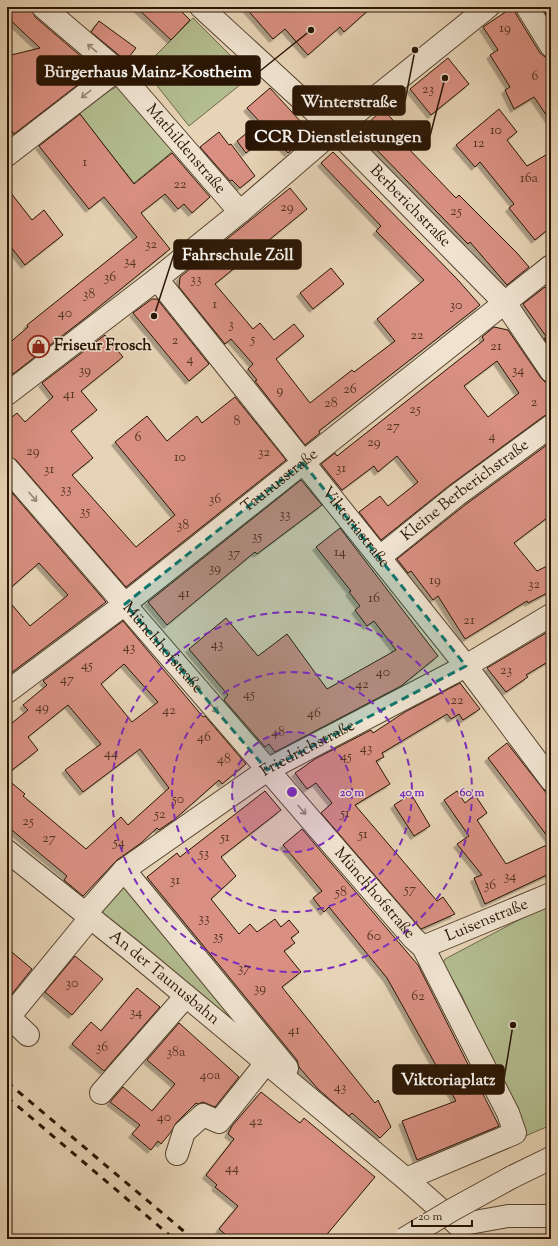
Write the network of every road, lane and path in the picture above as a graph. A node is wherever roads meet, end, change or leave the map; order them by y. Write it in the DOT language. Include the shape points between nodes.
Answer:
graph roads {
  1 [pos="43,7"];
  2 [pos="201,7"];
  3 [pos="488,7"];
  4 [pos="527,7"];
  5 [pos="551,46"];
  6 [pos="117,70"];
  7 [pos="335,130"];
  8 [pos="7,155"];
  9 [pos="240,212"];
  10 [pos="551,266"];
  11 [pos="157,279"];
  12 [pos="505,302"];
  13 [pos="551,371"];
  14 [pos="7,394"];
  15 [pos="551,426"];
  16 [pos="303,463"];
  17 [pos="7,468"];
  18 [pos="380,557"];
  19 [pos="125,604"];
  20 [pos="551,615"];
  21 [pos="466,666"];
  22 [pos="7,692"];
  23 [pos="267,770"];
  24 [pos="551,780"];
  25 [pos="7,850"];
  26 [pos="124,870"];
  27 [pos="551,894"];
  28 [pos="88,915"];
  29 [pos="423,946"];
  30 [pos="186,996"];
  31 [pos="28,1035"];
  32 [pos="266,1063"];
  33 [pos="101,1093"];
  34 [pos="320,1107"];
  35 [pos="177,1154"];
  36 [pos="551,1158"];
  37 [pos="406,1179"];
  38 [pos="551,1216"];
  39 [pos="404,1239"];
  6 -- 1 [label="street, Mathildenstraße, one-way"];
  2 -- 7 [label="street, Berberichstraße"];
  3 -- 7 [label="street"];
  4 -- 5 [label="street"];
  6 -- 8 [label="street, one-way"];
  6 -- 9 [label="street, Mathildenstraße"];
  7 -- 9 [label="street"];
  7 -- 12 [label="street, Berberichstraße"];
  9 -- 11 [label="street"];
  10 -- 12 [label="street, Taunusstraße"];
  11 -- 14 [label="street"];
  11 -- 16 [label="street, Viktoriastraße"];
  12 -- 13 [label="street, Berberichstraße"];
  12 -- 16 [label="street, Taunusstraße"];
  15 -- 18 [label="street, Kleine Berberichstraße" via="457,494"];
  16 -- 18 [label="street, Viktoriastraße"];
  16 -- 19 [label="street, Taunusstraße"];
  17 -- 19 [label="street, Münchhofstraße, one-way"];
  18 -- 21 [label="street, Viktoriastraße"];
  19 -- 22 [label="street, Taunusstraße"];
  19 -- 23 [label="street, Münchhofstraße, one-way"];
  20 -- 21 [label="street, Friedrichstraße"];
  21 -- 23 [label="street, Friedrichstraße"];
  21 -- 24 [label="street, Viktoriastraße"];
  23 -- 26 [label="street, Friedrichstraße"];
  23 -- 29 [label="street, Münchhofstraße, one-way" via="412,938"];
  25 -- 28 [label="street, An der Taunusbahn"];
  26 -- 28 [label="street, Friedrichstraße"];
  26 -- 34 [label="street, An der Taunusbahn"];
  27 -- 29 [label="street, Luisenstraße"];
  28 -- 30 [label="street, An der Taunusbahn"];
  28 -- 31 [label="street, Friedrichstraße" via="9,1017"];
  29 -- 37 [label="street, Münchhofstraße" via="516,1133"];
  30 -- 32 [label="street, An der Taunusbahn"];
  30 -- 33 [label="street"];
  32 -- 34 [label="street, An der Taunusbahn"];
  32 -- 35 [label="street" via="219,1122 203,1115 184,1132"];
  34 -- 37 [label="street, An der Taunusbahn"];
  36 -- 39 [label="street, bridge" via="452,1210"];
  37 -- 38 [label="street" via="458,1225 508,1216"];
}
